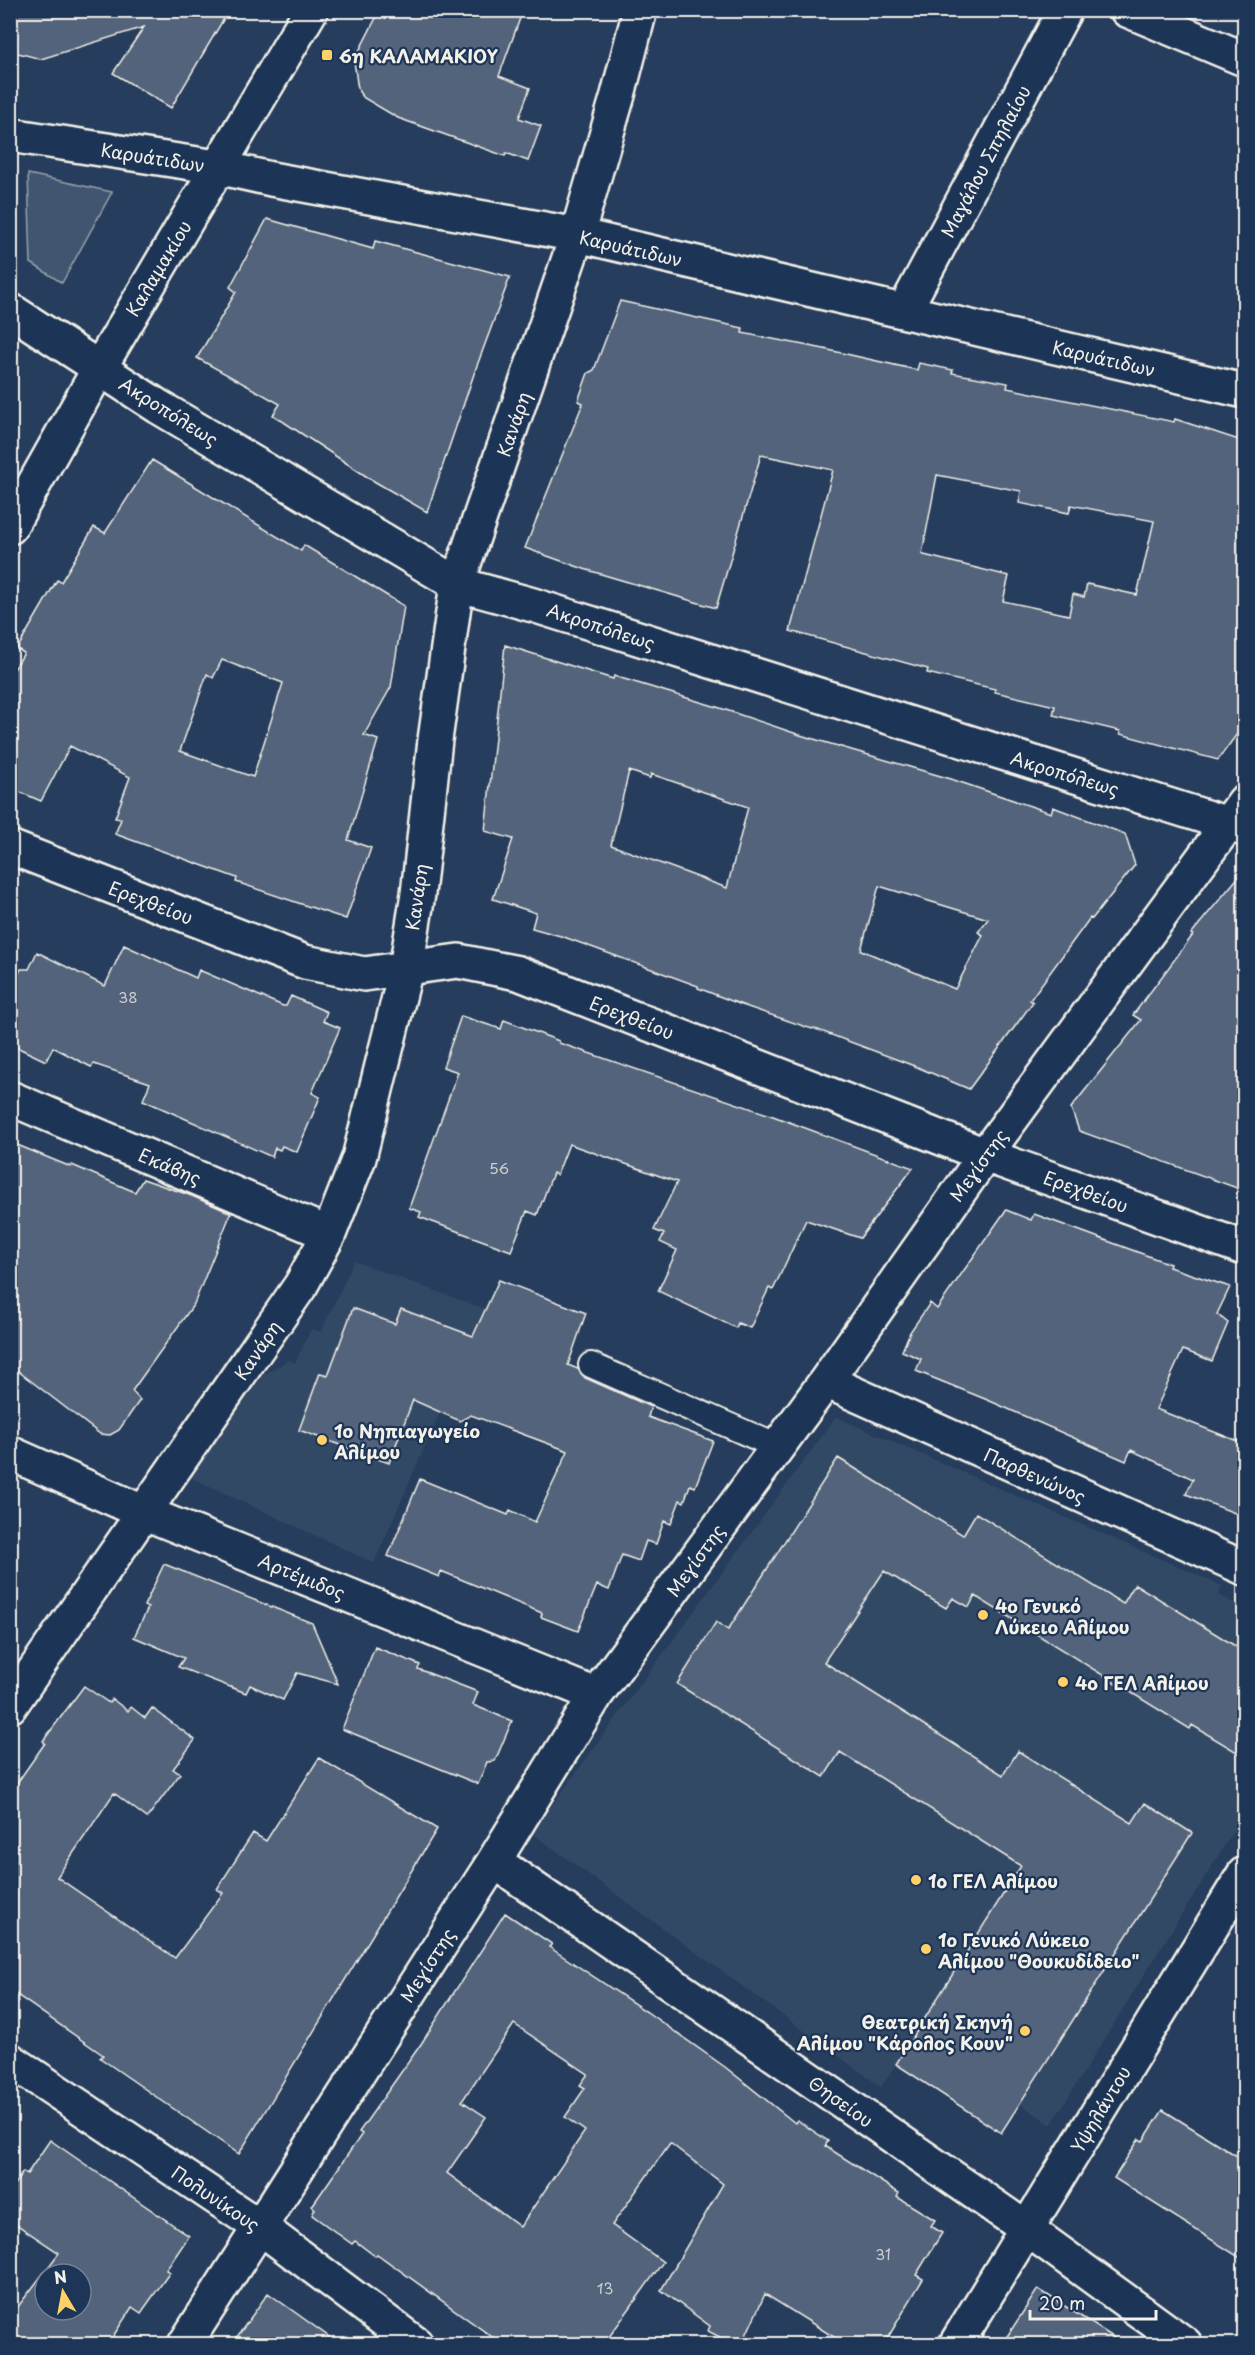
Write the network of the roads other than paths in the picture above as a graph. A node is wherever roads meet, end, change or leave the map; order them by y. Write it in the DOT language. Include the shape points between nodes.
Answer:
graph roads {
  1 [pos="311,10"];
  2 [pos="640,10"];
  3 [pos="1065,10"];
  4 [pos="1127,10"];
  5 [pos="1245,59"];
  6 [pos="10,135"];
  7 [pos="217,167"];
  8 [pos="577,235"];
  9 [pos="10,310"];
  10 [pos="904,311"];
  11 [pos="100,367"];
  12 [pos="1245,391"];
  13 [pos="10,527"];
  14 [pos="457,584"];
  15 [pos="1239,818"];
  16 [pos="10,847"];
  17 [pos="406,969"];
  18 [pos="10,1098"];
  19 [pos="985,1155"];
  20 [pos="329,1234"];
  21 [pos="1245,1248"];
  22 [pos="591,1365"];
  23 [pos="826,1381"];
  24 [pos="778,1446"];
  25 [pos="10,1453"];
  26 [pos="145,1513"];
  27 [pos="1245,1568"];
  28 [pos="596,1695"];
  29 [pos="10,1706"];
  30 [pos="494,1862"];
  31 [pos="1245,1874"];
  32 [pos="10,2060"];
  33 [pos="261,2227"];
  34 [pos="1027,2229"];
  35 [pos="185,2344"];
  36 [pos="416,2344"];
  37 [pos="956,2344"];
  38 [pos="1185,2344"];
  1 -- 7 [label="street, Καλαμακίου"];
  2 -- 8 [label="street, Κανάρη"];
  3 -- 10 [label="street, Μαγάλου Σπηλαίου"];
  4 -- 5 [label="street"];
  6 -- 7 [label="street, Καρυάτιδων"];
  7 -- 8 [label="street, Καρυάτιδων"];
  7 -- 11 [label="street, Καλαμακίου"];
  8 -- 10 [label="street, Καρυάτιδων"];
  8 -- 14 [label="street, Κανάρη"];
  9 -- 11 [label="street, Ακροπόλεως"];
  10 -- 12 [label="street, Καρυάτιδων"];
  11 -- 13 [label="street, Καλαμακίου"];
  11 -- 14 [label="street, Ακροπόλεως" via="159,407"];
  14 -- 15 [label="street, Ακροπόλεως" via="945,736"];
  14 -- 17 [label="street, Κανάρη"];
  15 -- 19 [label="street, Μεγίστης"];
  16 -- 17 [label="street, Ερεχθείου" via="304,962 364,974"];
  17 -- 19 [label="street, Ερεχθείου" via="458,961 518,973"];
  17 -- 20 [label="street, Κανάρη" via="359,1158"];
  18 -- 20 [label="street, Εκάβης"];
  19 -- 21 [label="street, Ερεχθείου"];
  19 -- 23 [label="street, Μεγίστης"];
  20 -- 26 [label="street, Κανάρη" via="301,1286"];
  22 -- 24 [label="lane"];
  23 -- 24 [label="street, Μεγίστης"];
  23 -- 27 [label="street, Παρθενώνος"];
  24 -- 28 [label="street, Μεγίστης"];
  25 -- 26 [label="street, Αρτέμιδος"];
  26 -- 28 [label="street, Αρτέμιδος"];
  26 -- 29 [label="street, Κανάρη"];
  28 -- 30 [label="street, Μεγίστης"];
  30 -- 33 [label="street, Μεγίστης"];
  30 -- 34 [label="street, Θησείου"];
  31 -- 34 [label="street, Υψηλάντου"];
  32 -- 33 [label="street, Πολυνίκους"];
  33 -- 35 [label="street, Μεγίστης"];
  33 -- 36 [label="street, Πολυνίκους"];
  34 -- 37 [label="street, Υψηλάντου"];
  34 -- 38 [label="street, Θησείου"];
}
